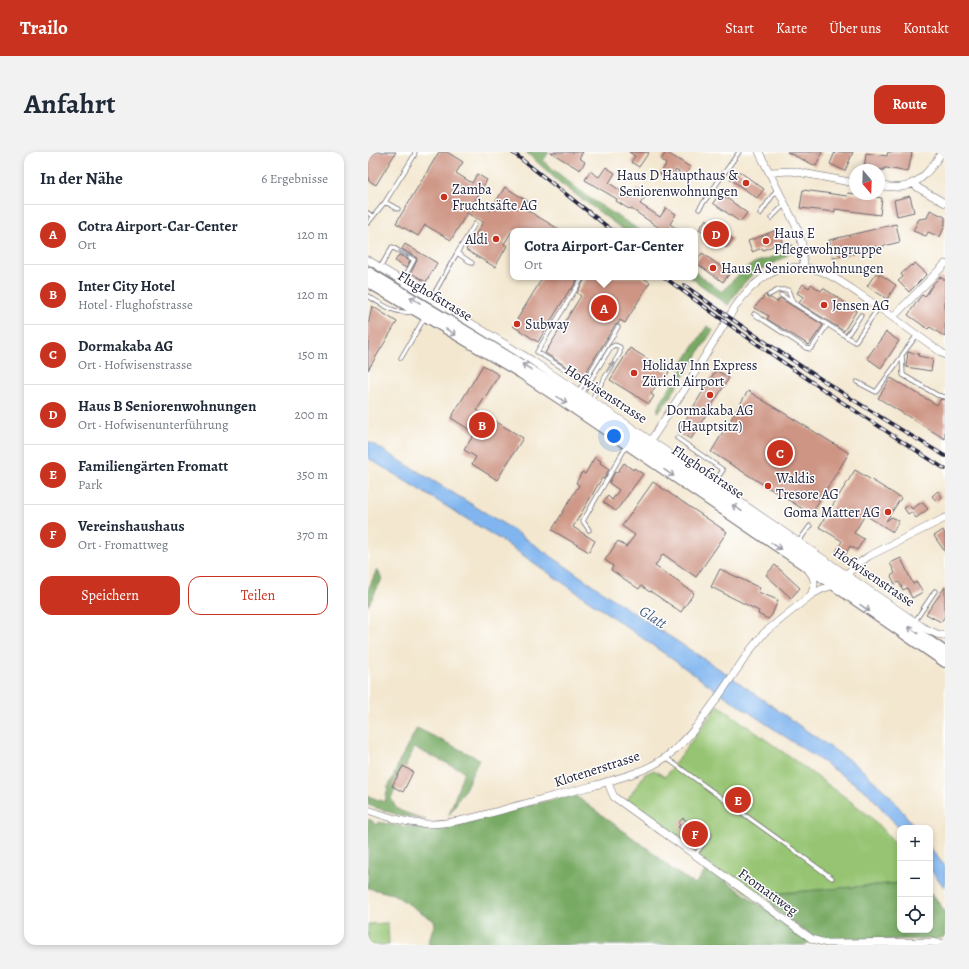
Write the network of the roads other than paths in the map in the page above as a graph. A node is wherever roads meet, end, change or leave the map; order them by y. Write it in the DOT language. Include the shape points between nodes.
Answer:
graph roads {
  1 [pos="415,152"];
  2 [pos="739,152"];
  3 [pos="759,152"];
  4 [pos="942,152"];
  5 [pos="770,172"];
  6 [pos="849,182"];
  7 [pos="912,183"];
  8 [pos="885,186"];
  9 [pos="778,188"];
  10 [pos="385,202"];
  11 [pos="786,203"];
  12 [pos="945,203"];
  13 [pos="398,209"];
  14 [pos="699,209"];
  15 [pos="368,213"];
  16 [pos="760,214"];
  17 [pos="373,217"];
  18 [pos="770,218"];
  19 [pos="368,223"];
  20 [pos="475,224"];
  21 [pos="457,253"];
  22 [pos="368,260"];
  23 [pos="472,263"];
  24 [pos="945,264"];
  25 [pos="804,267"];
  26 [pos="380,268"];
  27 [pos="368,272"];
  28 [pos="581,280"];
  29 [pos="402,281"];
  30 [pos="368,282"];
  31 [pos="769,295"];
  32 [pos="781,295"];
  33 [pos="368,296"];
  34 [pos="431,299"];
  35 [pos="794,303"];
  36 [pos="879,307"];
  37 [pos="422,314"];
  38 [pos="754,314"];
  39 [pos="861,315"];
  40 [pos="893,317"];
  41 [pos="827,325"];
  42 [pos="618,327"];
  43 [pos="917,335"];
  44 [pos="846,337"];
  45 [pos="902,355"];
  46 [pos="945,355"];
  47 [pos="401,358"];
  48 [pos="585,382"];
  49 [pos="856,382"];
  50 [pos="580,393"];
  51 [pos="945,397"];
  52 [pos="591,400"];
  53 [pos="677,438"];
  54 [pos="651,440"];
  55 [pos="628,444"];
  56 [pos="714,483"];
  57 [pos="945,518"];
  58 [pos="810,526"];
  59 [pos="589,530"];
  60 [pos="799,541"];
  61 [pos="807,567"];
  62 [pos="847,574"];
  63 [pos="834,585"];
  64 [pos="935,591"];
  65 [pos="811,595"];
  66 [pos="915,621"];
  67 [pos="945,636"];
  68 [pos="945,652"];
  69 [pos="945,662"];
  70 [pos="665,757"];
  71 [pos="608,781"];
  72 [pos="368,810"];
  73 [pos="710,835"];
  74 [pos="695,856"];
  75 [pos="832,878"];
  76 [pos="945,944"];
  1 -- 10 [label="lane"];
  2 -- 14 [label="lane"];
  3 -- 5 [label="street"];
  4 -- 7 [label="street" via="929,171"];
  5 -- 6 [label="street" via="792,171"];
  5 -- 9 [label="street"];
  7 -- 8 [label="street" via="901,187"];
  7 -- 12 [label="street"];
  9 -- 11 [label="street"];
  9 -- 16 [label="lane"];
  10 -- 13 [label="lane"];
  10 -- 17 [label="lane"];
  11 -- 18 [label="lane"];
  11 -- 25 [label="street" via="802,244"];
  15 -- 17 [label="lane"];
  17 -- 19 [label="lane"];
  20 -- 21 [label="lane"];
  21 -- 23 [label="lane"];
  21 -- 34 [label="lane"];
  22 -- 26 [label="street, Hofwisenstrasse"];
  24 -- 40 [label="street"];
  25 -- 36 [label="street" via="832,277"];
  25 -- 54 [label="street" via="782,269 770,274 743,296"];
  26 -- 29 [label="street, Hofwisenstrasse"];
  26 -- 29 [label="lane, one-way" via="392,247 414,260"];
  68 -- 27 [label="main road, Flughofstrasse, one-way" via="569,394"];
  28 -- 48 [label="lane" via="537,352"];
  29 -- 34 [label="street, Hofwisenstrasse"];
  30 -- 37 [label="main road, Flughofstrasse"];
  31 -- 35 [label="lane" via="778,290 788,290"];
  32 -- 35 [label="lane"];
  33 -- 37 [label="lane" via="399,313"];
  34 -- 50 [label="street, Hofwisenstrasse"];
  35 -- 41 [label="lane"];
  36 -- 40 [label="street"];
  36 -- 44 [label="lane" via="855,342"];
  37 -- 47 [label="lane"];
  37 -- 55 [label="main road, Flughofstrasse, one-way" via="521,373"];
  38 -- 41 [label="lane" via="810,349"];
  39 -- 44 [label="lane"];
  40 -- 43 [label="street"];
  41 -- 44 [label="lane"];
  42 -- 48 [label="lane"];
  43 -- 45 [label="lane"];
  43 -- 46 [label="street"];
  45 -- 49 [label="lane" via="876,392"];
  45 -- 51 [label="lane" via="903,375"];
  48 -- 50 [label="lane"];
  50 -- 52 [label="street, Hofwisenstrasse"];
  52 -- 50 [label="lane, one-way" via="620,353 620,347 611,347"];
  52 -- 54 [label="street, Hofwisenstrasse"];
  53 -- 56 [label="lane" via="723,470"];
  54 -- 56 [label="street, Hofwisenstrasse"];
  55 -- 59 [label="lane" via="583,521"];
  55 -- 61 [label="main road, Flughofstrasse, one-way"];
  56 -- 60 [label="street, Hofwisenstrasse"];
  57 -- 62 [label="street" via="869,556"];
  58 -- 60 [label="lane"];
  60 -- 62 [label="street, Hofwisenstrasse"];
  61 -- 63 [label="main road, Flughofstrasse"];
  61 -- 65 [label="street" via="815,580"];
  62 -- 66 [label="street, Hofwisenstrasse"];
  63 -- 65 [label="street, Klotenerstrasse"];
  63 -- 69 [label="main road, Flughofstrasse, one-way"];
  64 -- 66 [label="lane"];
  65 -- 70 [label="street, Klotenerstrasse" via="764,633 694,731"];
  66 -- 67 [label="street, Hofwisenstrasse"];
  70 -- 71 [label="street, Klotenerstrasse" via="635,773"];
  70 -- 75 [label="lane"];
  71 -- 72 [label="street, Klotenerstrasse" via="455,821 401,821"];
  71 -- 74 [label="street, Fromattweg" via="614,797"];
  73 -- 74 [label="lane"];
  74 -- 76 [label="street, Fromattweg" via="804,934 820,941"];
}
